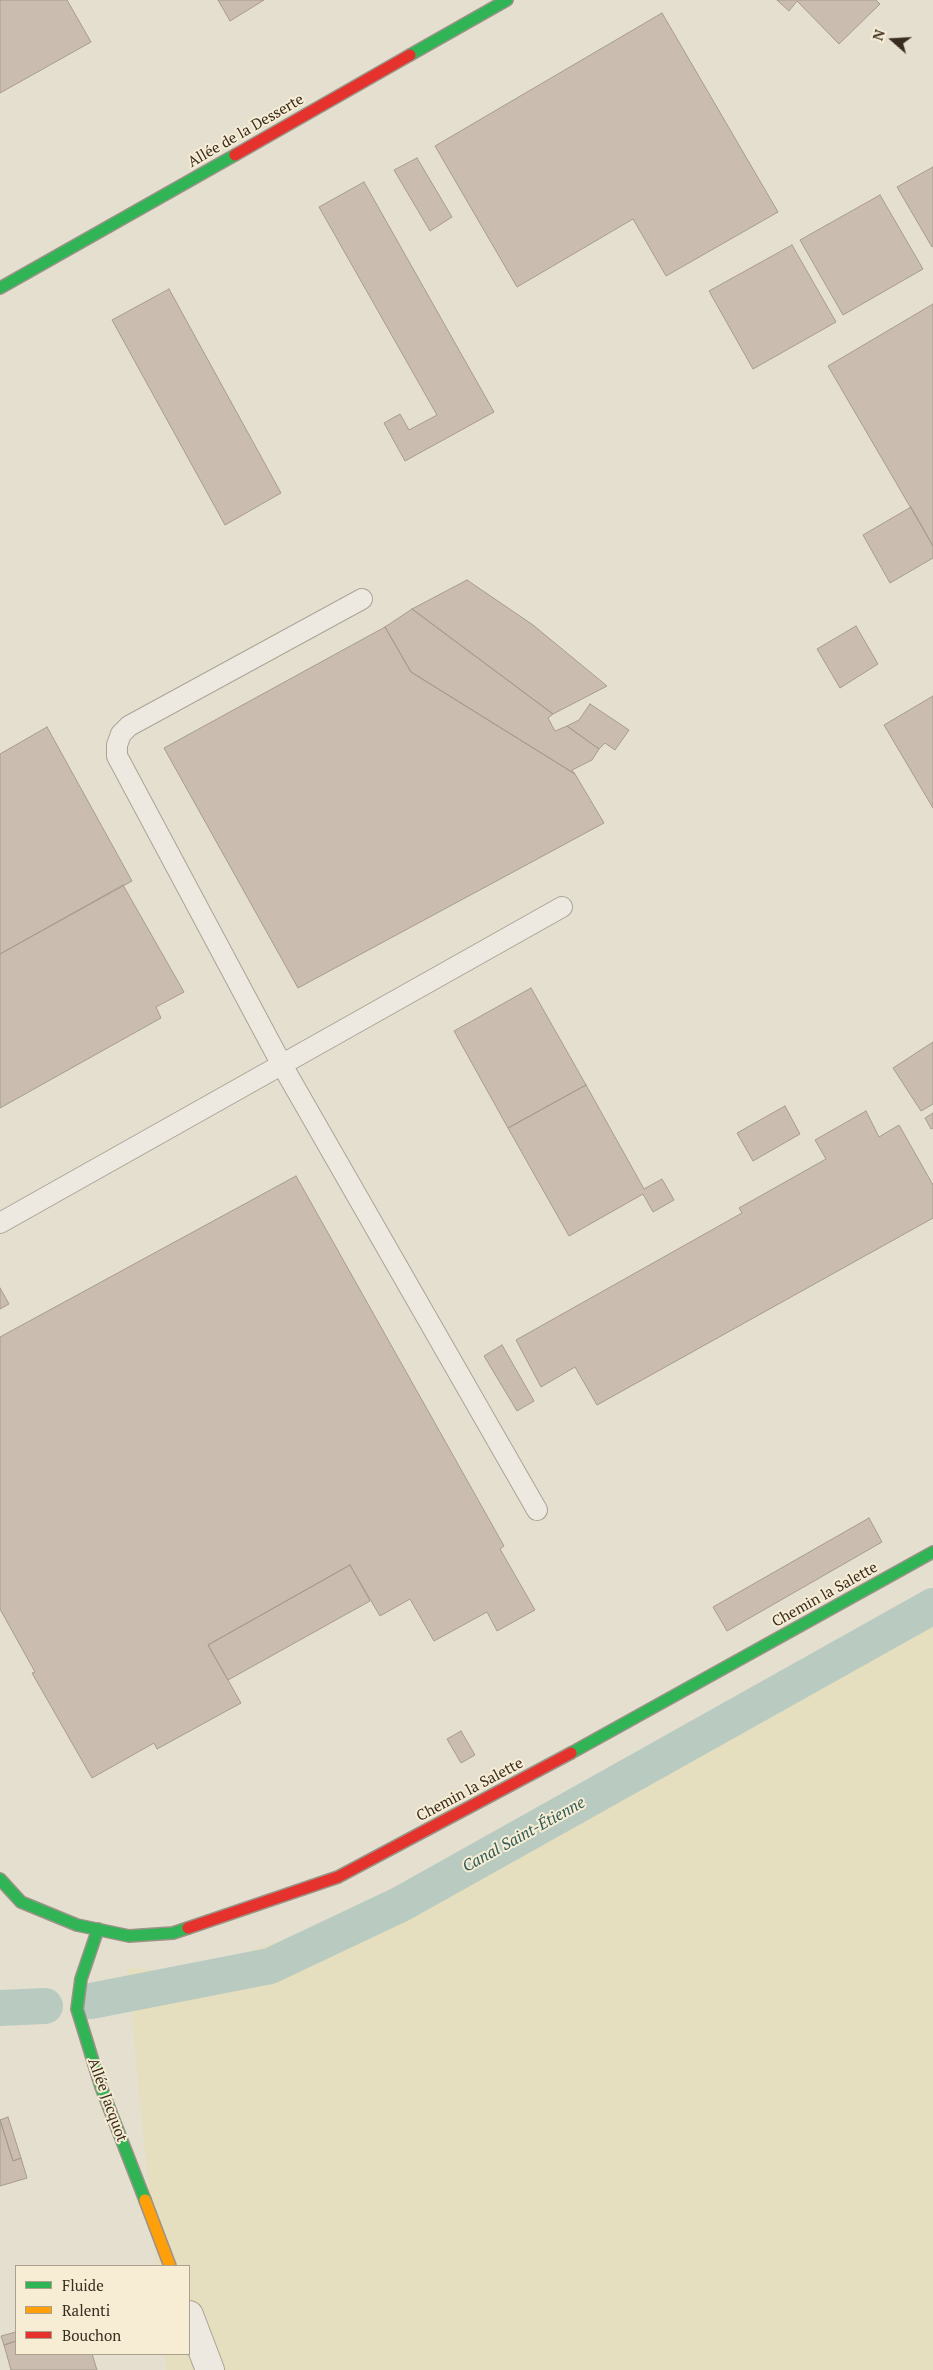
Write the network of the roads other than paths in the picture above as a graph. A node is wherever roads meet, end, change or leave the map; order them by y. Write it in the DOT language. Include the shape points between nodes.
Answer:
graph roads {
  1 [pos="507,0"];
  2 [pos="0,288"];
  3 [pos="362,598"];
  4 [pos="562,908"];
  5 [pos="282,1065"];
  6 [pos="0,1223"];
  7 [pos="537,1510"];
  8 [pos="933,1552"];
  9 [pos="0,1879"];
  10 [pos="98,1930"];
  11 [pos="170,2265"];
  12 [pos="190,2318"];
  13 [pos="210,2370"];
  1 -- 2 [label="street, Allée de la Desserte"];
  3 -- 5 [label="lane" via="129,726 117,745 117,756"];
  4 -- 5 [label="lane"];
  5 -- 6 [label="lane"];
  5 -- 7 [label="lane"];
  8 -- 10 [label="street, Chemin la Salette" via="480,1803 338,1877 173,1932 129,1936"];
  9 -- 10 [label="street, Chemin la Salette" via="21,1902"];
  10 -- 11 [label="street, Allée Jacquot" via="81,1980 77,2009 100,2087"];
  12 -- 13 [label="street"];
}
